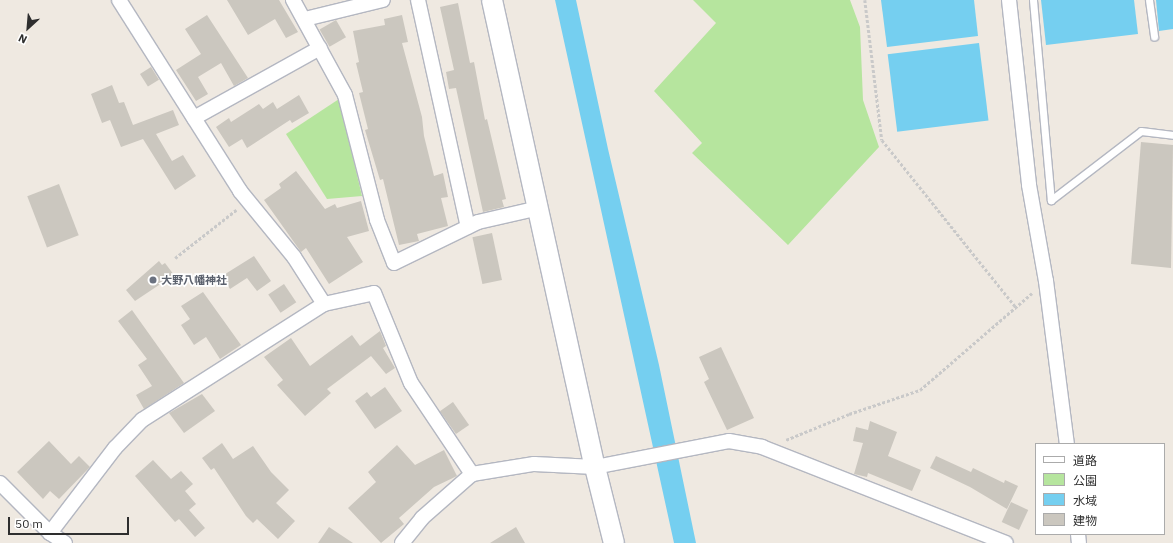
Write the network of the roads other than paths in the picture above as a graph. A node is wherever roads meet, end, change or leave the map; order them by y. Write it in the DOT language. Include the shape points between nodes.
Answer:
graph roads {
  1 [pos="119,0"];
  2 [pos="293,0"];
  3 [pos="383,0"];
  4 [pos="418,0"];
  5 [pos="492,0"];
  6 [pos="1009,0"];
  7 [pos="1033,0"];
  8 [pos="1150,0"];
  9 [pos="305,19"];
  10 [pos="1154,37"];
  11 [pos="320,48"];
  12 [pos="194,118"];
  13 [pos="1173,135"];
  14 [pos="539,208"];
  15 [pos="468,227"];
  16 [pos="324,304"];
  17 [pos="1067,443"];
  18 [pos="595,467"];
  19 [pos="472,474"];
  20 [pos="0,483"];
  21 [pos="50,533"];
  22 [pos="997,541"];
  23 [pos="64,543"];
  24 [pos="402,543"];
  25 [pos="614,543"];
  1 -- 12 [label="street"];
  2 -- 9 [label="street"];
  3 -- 9 [label="street"];
  4 -- 15 [label="street"];
  5 -- 14 [label="street"];
  6 -- 17 [label="street" via="1029,185 1046,281"];
  7 -- 13 [label="lane" via="1052,200 1141,130"];
  8 -- 10 [label="lane"];
  9 -- 11 [label="street"];
  11 -- 12 [label="street"];
  11 -- 15 [label="street" via="345,95 377,220 394,262"];
  12 -- 16 [label="street" via="248,200 294,257"];
  14 -- 15 [label="street" via="517,211"];
  14 -- 18 [label="street"];
  16 -- 19 [label="street" via="374,293 411,383"];
  16 -- 21 [label="street" via="142,420 115,448"];
  18 -- 19 [label="street" via="534,464"];
  18 -- 22 [label="street" via="729,441 762,447"];
  18 -- 25 [label="street"];
  19 -- 24 [label="street" via="422,518"];
  20 -- 21 [label="street"];
  21 -- 23 [label="street"];
}
